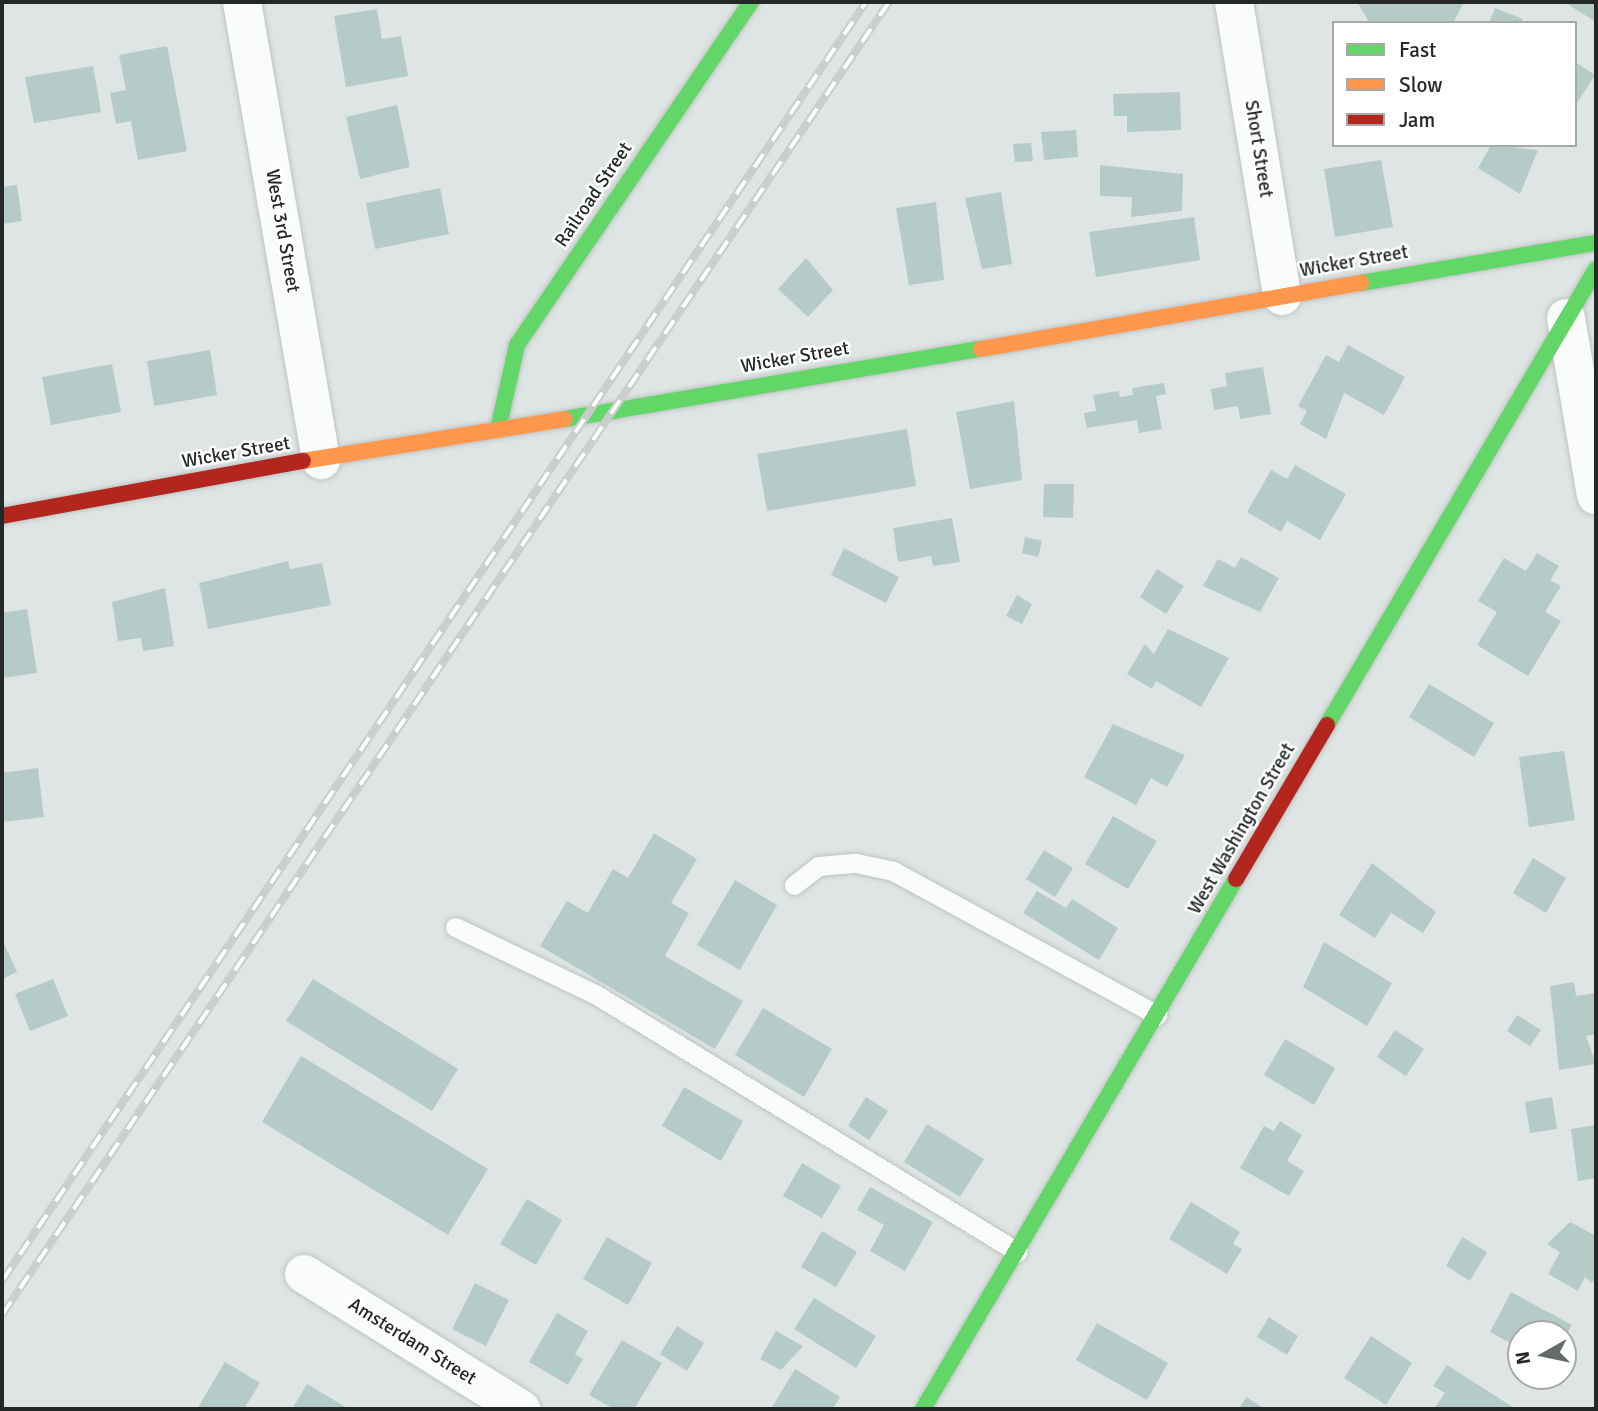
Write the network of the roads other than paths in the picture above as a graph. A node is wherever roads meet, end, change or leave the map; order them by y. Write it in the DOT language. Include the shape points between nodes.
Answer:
graph roads {
  1 [pos="242,2"];
  2 [pos="751,2"];
  3 [pos="1234,2"];
  4 [pos="1596,243"];
  5 [pos="1596,269"];
  6 [pos="1282,296"];
  7 [pos="1566,318"];
  8 [pos="499,425"];
  9 [pos="321,460"];
  10 [pos="1596,495"];
  11 [pos="2,516"];
  12 [pos="794,885"];
  13 [pos="455,927"];
  14 [pos="1157,1015"];
  15 [pos="1018,1252"];
  16 [pos="304,1274"];
  17 [pos="521,1409"];
  18 [pos="923,1409"];
  1 -- 9 [label="street, West 3rd Street"];
  2 -- 8 [label="street, Railroad Street" via="517,345"];
  3 -- 6 [label="street, Short Street"];
  4 -- 6 [label="street, Wicker Street"];
  5 -- 7 [label="street, West Washington Street"];
  6 -- 8 [label="street, Wicker Street" via="583,416"];
  7 -- 10 [label="street"];
  7 -- 14 [label="street, West Washington Street"];
  8 -- 9 [label="street, Wicker Street"];
  9 -- 11 [label="street, Wicker Street"];
  12 -- 14 [label="lane" via="818,866 856,863 892,871"];
  13 -- 15 [label="lane" via="595,994"];
  14 -- 15 [label="street, West Washington Street"];
  15 -- 18 [label="street, West Washington Street"];
  16 -- 17 [label="street, Amsterdam Street"];
}
